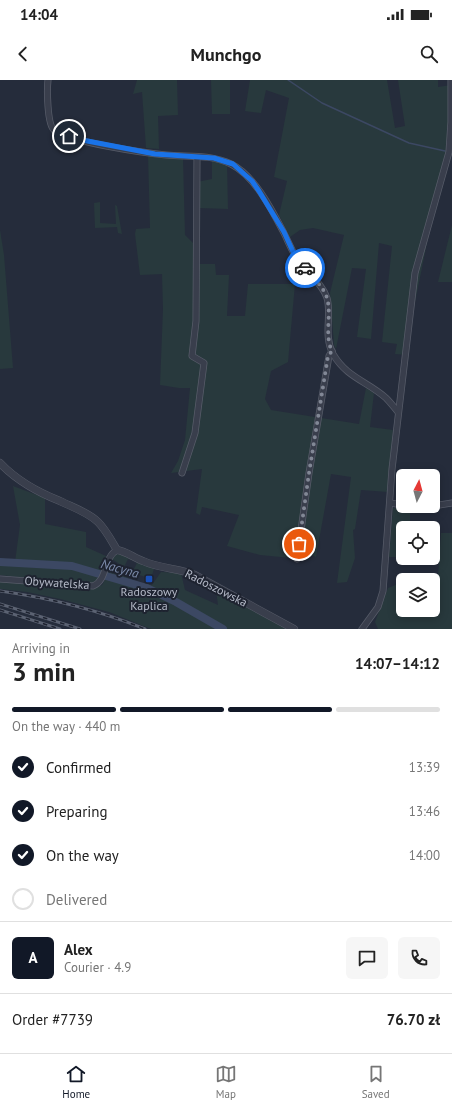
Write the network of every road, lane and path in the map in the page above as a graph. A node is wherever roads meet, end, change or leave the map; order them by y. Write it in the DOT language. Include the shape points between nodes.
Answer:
graph roads {
  1 [pos="48,80"];
  2 [pos="451,80"];
  3 [pos="197,157"];
  4 [pos="332,351"];
  5 [pos="398,412"];
  6 [pos="0,463"];
  7 [pos="182,473"];
  8 [pos="390,503"];
  9 [pos="452,503"];
  10 [pos="396,504"];
  11 [pos="440,505"];
  12 [pos="117,550"];
  13 [pos="297,559"];
  14 [pos="0,579"];
  15 [pos="294,629"];
  16 [pos="362,629"];
  1 -- 3 [label="street" via="51,126 54,130 100,144"];
  2 -- 5 [label="street" via="449,152 415,273"];
  3 -- 4 [label="street" via="214,158 233,164 259,191 284,232 295,256 325,293"];
  3 -- 7 [label="street" via="196,321 192,356 204,363 195,433"];
  4 -- 5 [label="street" via="346,371 386,398"];
  4 -- 13 [label="street" via="328,356"];
  5 -- 8 [label="street"];
  6 -- 12 [label="street" via="22,483 95,519"];
  8 -- 10 [label="street"];
  8 -- 16 [label="street" via="383,591 378,606"];
  9 -- 11 [label="street"];
  12 -- 14 [label="street, Obywatelska" via="112,554 98,583 91,586"];
  12 -- 15 [label="street, Radoszowska" via="144,562 195,575"];
}
